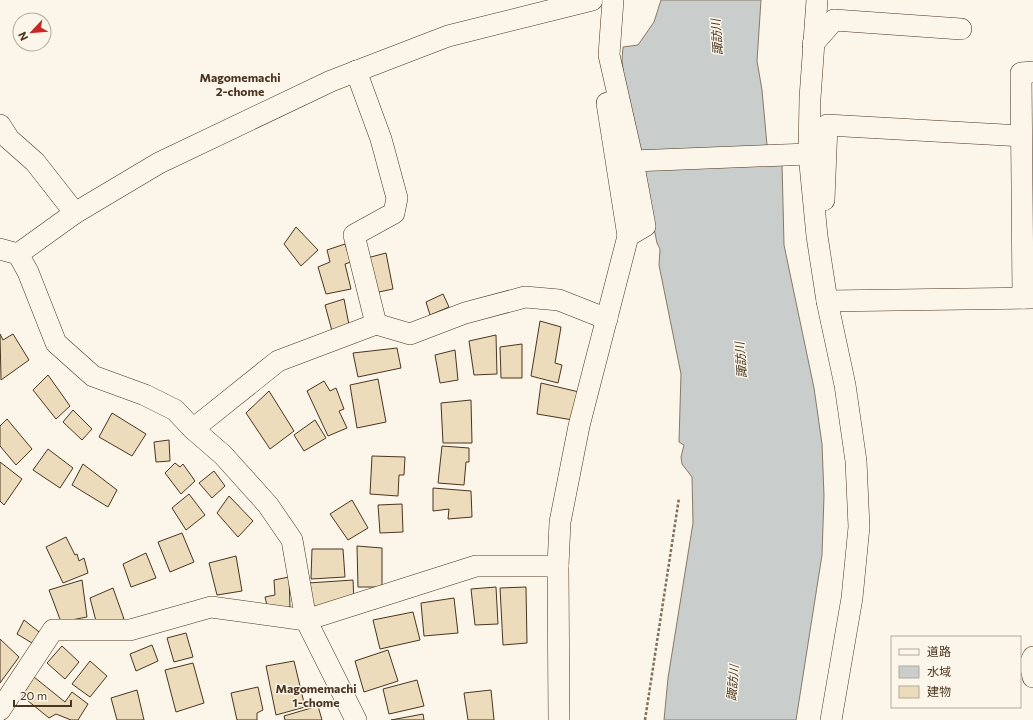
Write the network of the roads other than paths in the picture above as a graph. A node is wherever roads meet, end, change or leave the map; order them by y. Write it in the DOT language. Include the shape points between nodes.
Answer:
graph roads {
  1 [pos="592,0"];
  2 [pos="613,0"];
  3 [pos="817,0"];
  4 [pos="961,29"];
  5 [pos="814,44"];
  6 [pos="609,55"];
  7 [pos="356,71"];
  8 [pos="1033,72"];
  9 [pos="0,125"];
  10 [pos="1021,136"];
  11 [pos="804,154"];
  12 [pos="636,161"];
  13 [pos="814,211"];
  14 [pos="75,213"];
  15 [pos="628,236"];
  16 [pos="9,252"];
  17 [pos="1028,298"];
  18 [pos="827,301"];
  19 [pos="607,319"];
  20 [pos="376,324"];
  21 [pos="193,429"];
  22 [pos="558,566"];
  23 [pos="306,620"];
  24 [pos="1033,657"];
  25 [pos="1033,677"];
  26 [pos="0,710"];
  27 [pos="356,720"];
  28 [pos="559,720"];
  29 [pos="831,720"];
  1 -- 7 [label="street" via="448,36"];
  2 -- 6 [label="street"];
  3 -- 5 [label="street"];
  4 -- 5 [label="street" via="834,20"];
  5 -- 11 [label="street"];
  6 -- 12 [label="street"];
  6 -- 15 [label="street" via="606,102"];
  7 -- 14 [label="street" via="159,163"];
  7 -- 20 [label="street" via="381,139 397,198 394,213 354,235"];
  8 -- 10 [label="street" via="1021,73"];
  9 -- 14 [label="street" via="9,139 35,162"];
  10 -- 13 [label="street" via="827,125 824,203"];
  10 -- 17 [label="street"];
  11 -- 12 [label="street"];
  11 -- 13 [label="street"];
  12 -- 15 [label="street" via="645,226"];
  13 -- 18 [label="street"];
  14 -- 16 [label="street"];
  15 -- 19 [label="street"];
  16 -- 21 [label="street" via="28,272 56,342 93,376 145,395 174,410"];
  17 -- 18 [label="street"];
  18 -- 29 [label="street" via="856,461 859,527 852,598"];
  19 -- 20 [label="street" via="559,300 525,296 465,313 410,334"];
  19 -- 22 [label="street" via="579,426 564,500"];
  20 -- 21 [label="street" via="278,361"];
  21 -- 23 [label="street" via="223,455 268,505 292,540"];
  22 -- 23 [label="street" via="476,566"];
  22 -- 28 [label="street"];
  23 -- 26 [label="street" via="211,607 130,630 53,630"];
  23 -- 27 [label="street"];
  24 -- 25 [label="street" via="1030,664"];
}
